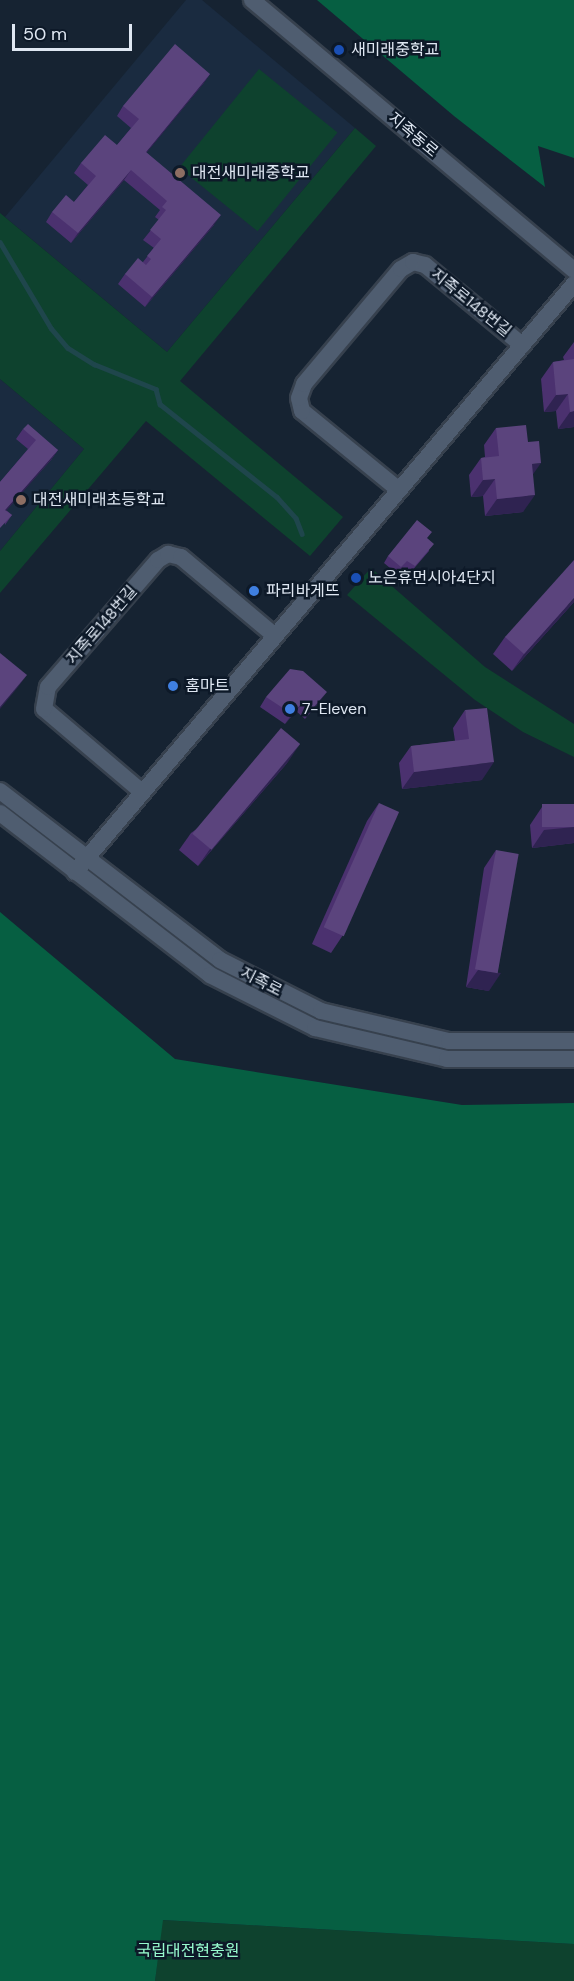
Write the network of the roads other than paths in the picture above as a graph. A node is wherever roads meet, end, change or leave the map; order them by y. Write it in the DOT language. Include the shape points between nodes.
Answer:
graph roads {
  1 [pos="252,0"];
  2 [pos="574,270"];
  3 [pos="574,284"];
  4 [pos="522,345"];
  5 [pos="399,490"];
  6 [pos="275,636"];
  7 [pos="0,791"];
  8 [pos="142,792"];
  9 [pos="0,813"];
  10 [pos="86,858"];
  11 [pos="75,872"];
  12 [pos="574,1041"];
  13 [pos="574,1059"];
  1 -- 2 [label="street, 지족동로"];
  3 -- 4 [label="street, 지족로148번길"];
  4 -- 5 [label="street, 지족로148번길"];
  4 -- 5 [label="street, 지족로148번길" via="424,265 413,262 401,269 304,384 299,399 302,411"];
  5 -- 6 [label="street, 지족로148번길"];
  6 -- 8 [label="street, 지족로148번길"];
  6 -- 8 [label="street, 지족로148번길" via="181,557 168,554 158,560 48,687 44,710"];
  7 -- 10 [label="street, 지족로"];
  8 -- 10 [label="street, 지족로148번길"];
  9 -- 11 [label="street, 지족로"];
  10 -- 11 [label="street, 지족로148번길"];
  10 -- 12 [label="street, 지족로" via="220,960 321,1011 449,1041"];
  11 -- 13 [label="street, 지족로" via="210,975 315,1028 447,1059"];
}
